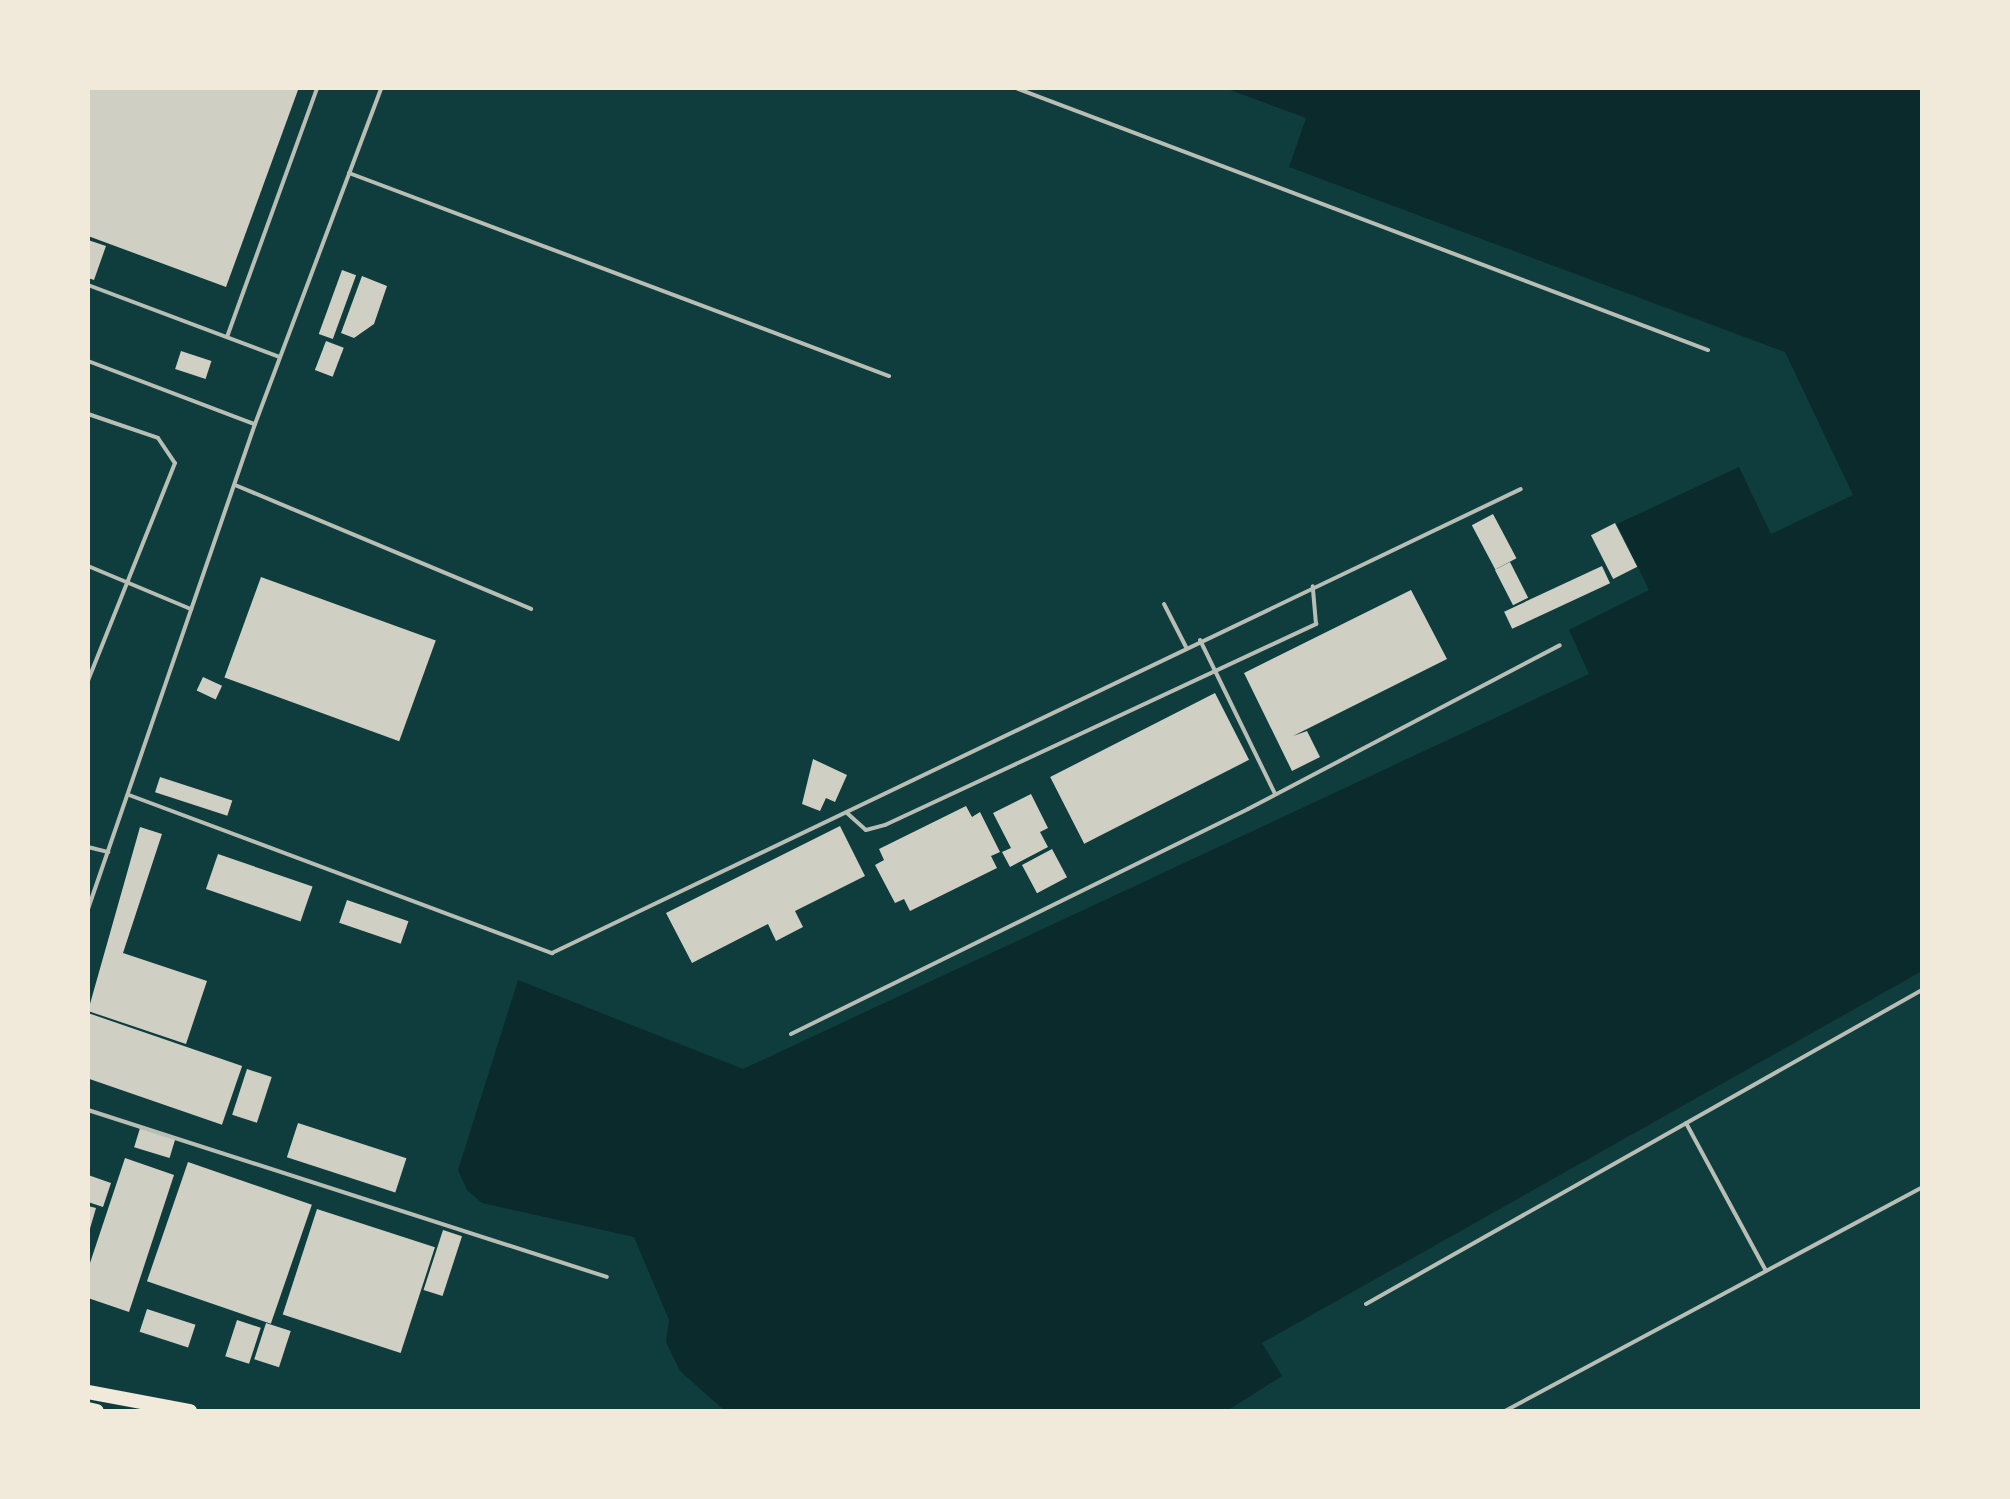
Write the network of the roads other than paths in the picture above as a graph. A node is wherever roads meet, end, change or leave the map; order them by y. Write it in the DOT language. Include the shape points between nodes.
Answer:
graph roads {
  1 [pos="317,88"];
  2 [pos="381,88"];
  3 [pos="1016,88"];
  4 [pos="349,173"];
  5 [pos="88,285"];
  6 [pos="227,337"];
  7 [pos="1708,350"];
  8 [pos="280,357"];
  9 [pos="88,361"];
  10 [pos="889,376"];
  11 [pos="88,414"];
  12 [pos="255,424"];
  13 [pos="235,485"];
  14 [pos="1521,489"];
  15 [pos="88,566"];
  16 [pos="125,581"];
  17 [pos="1313,586"];
  18 [pos="1164,604"];
  19 [pos="191,609"];
  20 [pos="531,609"];
  21 [pos="1200,640"];
  22 [pos="1560,645"];
  23 [pos="1186,647"];
  24 [pos="1214,670"];
  25 [pos="88,681"];
  26 [pos="1275,794"];
  27 [pos="129,795"];
  28 [pos="847,813"];
  29 [pos="88,847"];
  30 [pos="108,852"];
  31 [pos="88,909"];
  32 [pos="1922,990"];
  33 [pos="791,1034"];
  34 [pos="88,1110"];
  35 [pos="1686,1123"];
  36 [pos="1922,1187"];
  37 [pos="1766,1271"];
  38 [pos="607,1277"];
  39 [pos="1366,1304"];
  40 [pos="88,1392"];
  41 [pos="88,1409"];
  42 [pos="97,1411"];
  43 [pos="190,1411"];
  44 [pos="1505,1411"];
  1 -- 6 [label="lane"];
  2 -- 4 [label="lane"];
  3 -- 7 [label="lane"];
  4 -- 8 [label="lane"];
  4 -- 10 [label="lane"];
  5 -- 6 [label="lane"];
  6 -- 8 [label="lane"];
  8 -- 12 [label="lane"];
  9 -- 12 [label="lane"];
  11 -- 16 [label="lane" via="158,438 175,463"];
  12 -- 13 [label="lane"];
  13 -- 19 [label="lane"];
  13 -- 20 [label="lane"];
  14 -- 17 [label="lane"];
  15 -- 16 [label="lane"];
  16 -- 19 [label="lane"];
  16 -- 25 [label="lane"];
  17 -- 21 [label="lane"];
  17 -- 24 [label="lane" via="1316,624"];
  18 -- 23 [label="lane"];
  19 -- 27 [label="lane"];
  21 -- 23 [label="lane"];
  21 -- 24 [label="lane"];
  22 -- 26 [label="lane"];
  23 -- 28 [label="lane"];
  24 -- 26 [label="lane"];
  24 -- 28 [label="lane" via="885,825 866,830"];
  26 -- 33 [label="lane"];
  27 -- 28 [label="lane" via="552,953"];
  27 -- 30 [label="lane"];
  29 -- 30 [label="lane"];
  30 -- 31 [label="lane"];
  32 -- 35 [label="lane"];
  34 -- 38 [label="lane"];
  35 -- 37 [label="lane"];
  35 -- 39 [label="lane"];
  36 -- 37 [label="lane"];
  37 -- 44 [label="lane"];
  40 -- 43 [label="highway"];
  41 -- 42 [label="highway"];
}
